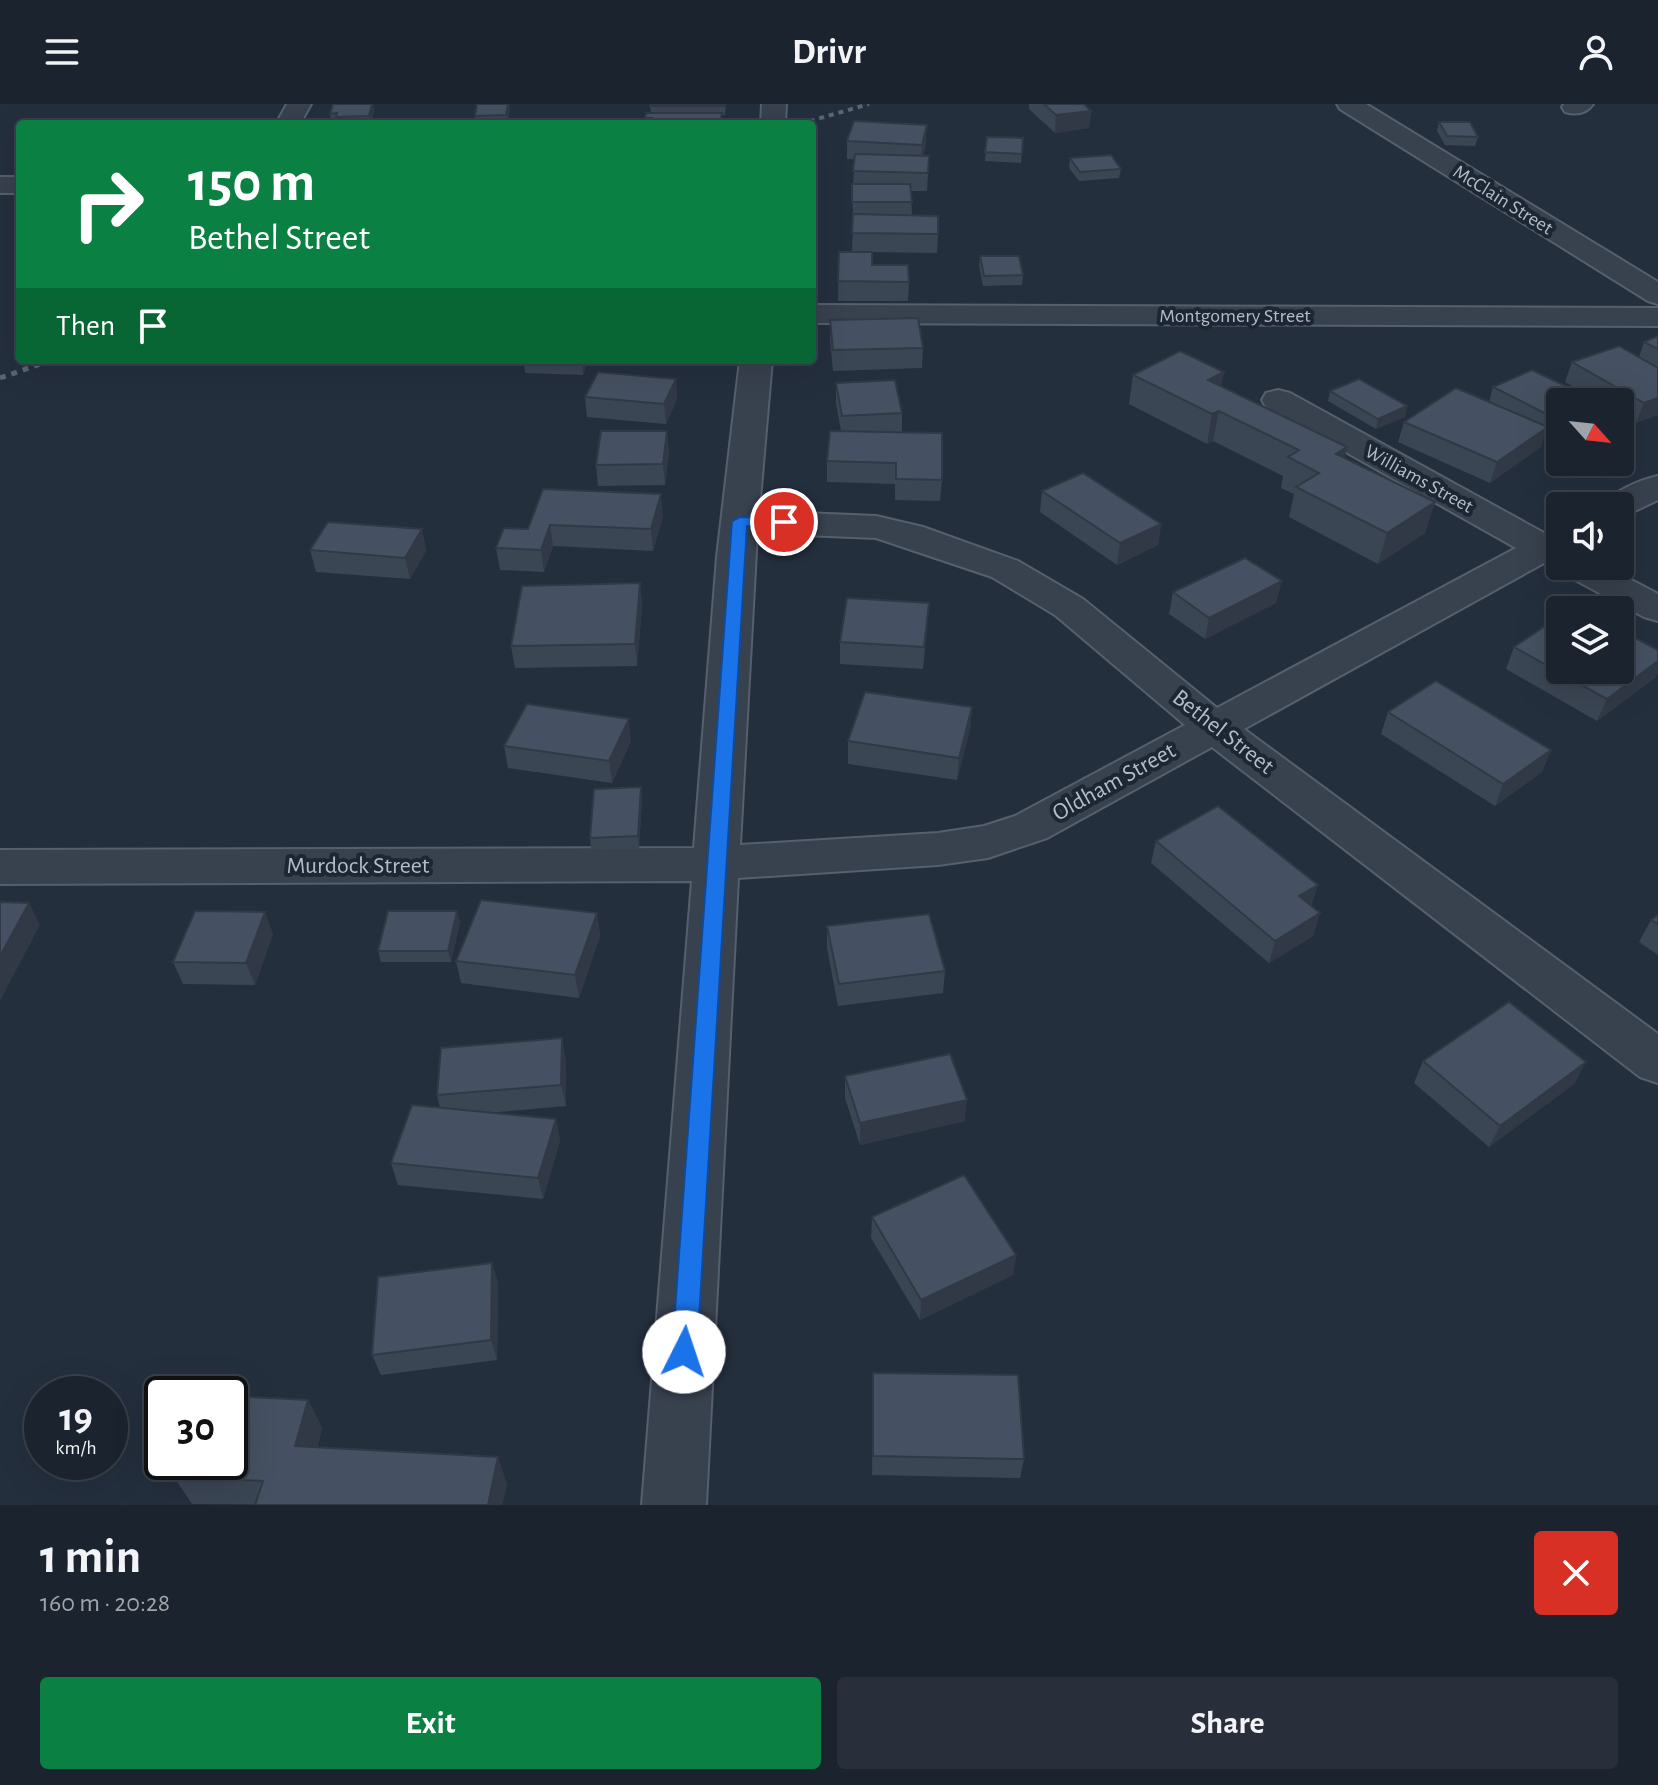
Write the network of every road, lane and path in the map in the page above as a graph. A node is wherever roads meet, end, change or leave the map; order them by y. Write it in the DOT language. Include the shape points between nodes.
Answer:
graph roads {
  1 [pos="1349,104"];
  2 [pos="1658,295"];
  3 [pos="816,314"];
  4 [pos="1658,317"];
  5 [pos="756,364"];
  6 [pos="1278,400"];
  7 [pos="1658,486"];
  8 [pos="1634,499"];
  9 [pos="740,521"];
  10 [pos="1546,545"];
  11 [pos="1546,560"];
  12 [pos="1607,580"];
  13 [pos="1658,609"];
  14 [pos="1214,727"];
  15 [pos="717,864"];
  16 [pos="0,867"];
  17 [pos="1658,1062"];
  18 [pos="674,1505"];
  1 -- 2 [label="street, McClain Street"];
  3 -- 4 [label="street, Montgomery Street"];
  5 -- 9 [label="street"];
  6 -- 10 [label="street, Williams Street"];
  7 -- 8 [label="street"];
  9 -- 14 [label="street, Bethel Street" via="876,527 1005,569 1069,607"];
  9 -- 15 [label="street"];
  11 -- 14 [label="street, Oldham Street"];
  12 -- 13 [label="street, Williams Street"];
  14 -- 15 [label="street, Oldham Street" via="1031,827 988,842"];
  14 -- 17 [label="street, Bethel Street"];
  15 -- 16 [label="street, Murdock Street"];
  15 -- 18 [label="street"];
}
